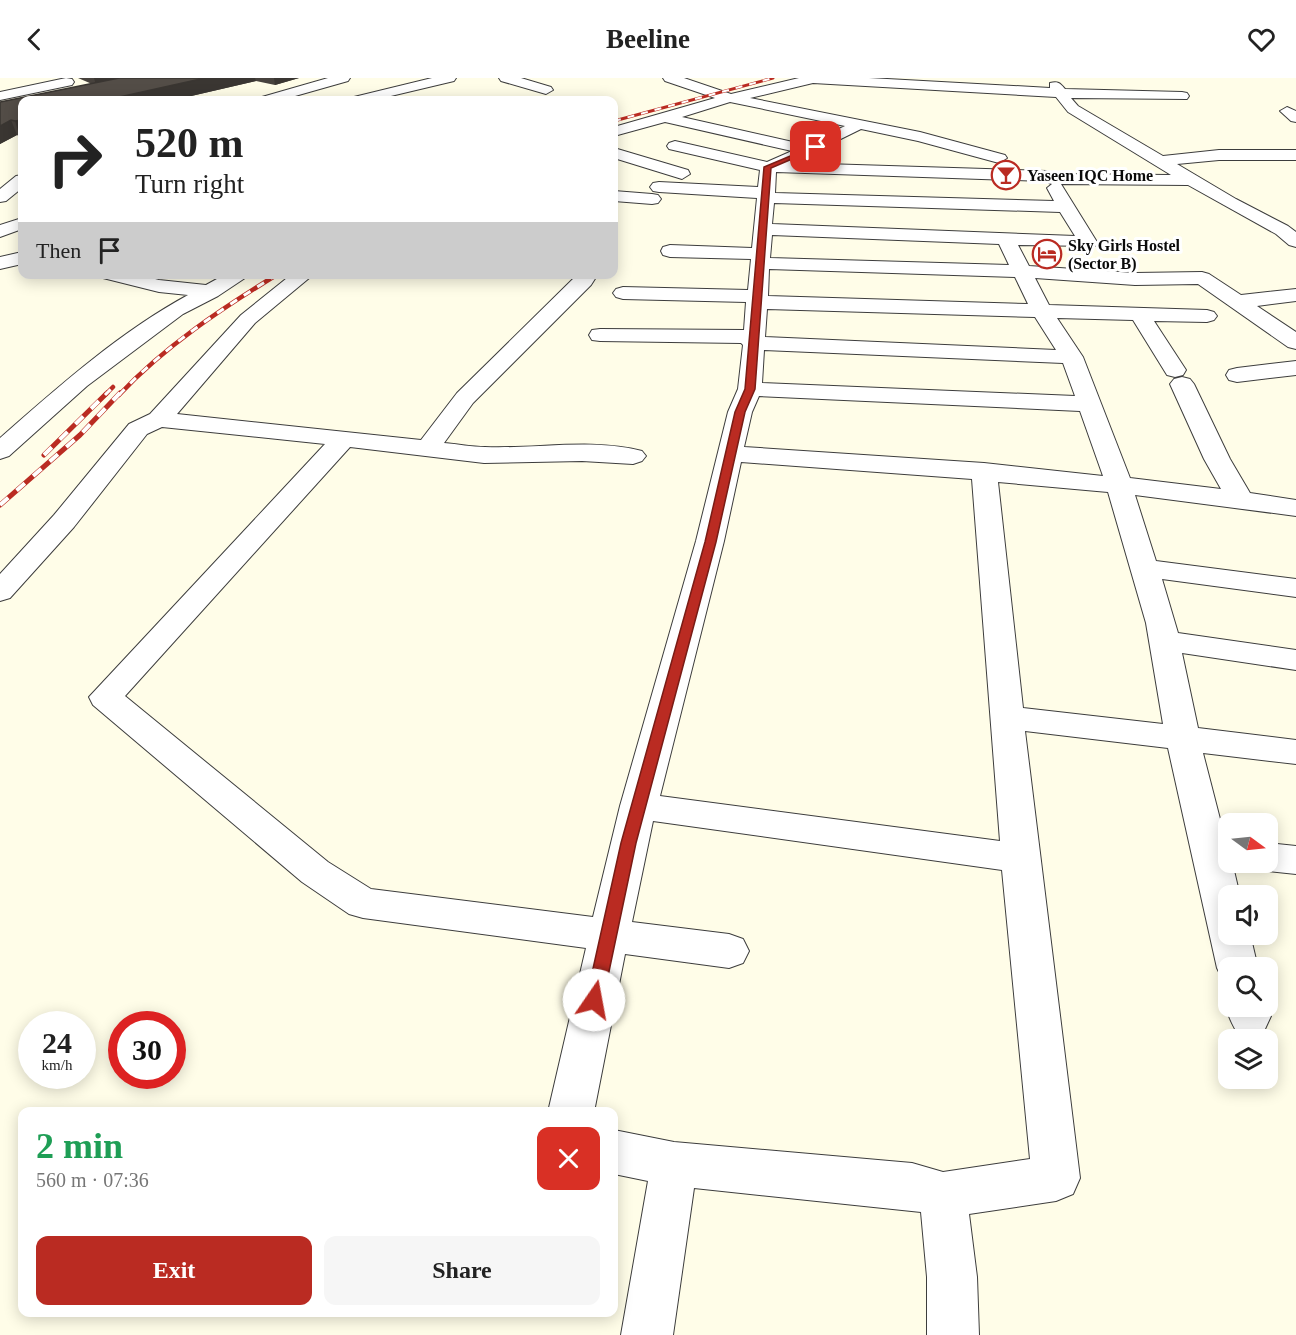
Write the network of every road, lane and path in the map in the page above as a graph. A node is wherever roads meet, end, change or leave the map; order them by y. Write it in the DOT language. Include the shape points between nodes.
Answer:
graph roads {
  1 [pos="343,78"];
  2 [pos="448,78"];
  3 [pos="506,78"];
  4 [pos="670,78"];
  5 [pos="815,78"];
  6 [pos="1172,80"];
  7 [pos="68,82"];
  8 [pos="1059,86"];
  9 [pos="694,87"];
  10 [pos="546,90"];
  11 [pos="671,93"];
  12 [pos="0,96"];
  13 [pos="25,96"];
  14 [pos="281,96"];
  15 [pos="375,96"];
  16 [pos="18,98"];
  17 [pos="730,98"];
  18 [pos="0,104"];
  19 [pos="662,117"];
  20 [pos="858,125"];
  21 [pos="618,131"];
  22 [pos="675,146"];
  23 [pos="811,149"];
  24 [pos="618,154"];
  25 [pos="1296,155"];
  26 [pos="999,158"];
  27 [pos="874,160"];
  28 [pos="1159,161"];
  29 [pos="682,174"];
  30 [pos="1052,179"];
  31 [pos="1191,180"];
  32 [pos="18,183"];
  33 [pos="767,186"];
  34 [pos="618,196"];
  35 [pos="0,197"];
  36 [pos="1066,207"];
  37 [pos="18,224"];
  38 [pos="0,231"];
  39 [pos="1005,238"];
  40 [pos="1296,241"];
  41 [pos="761,249"];
  42 [pos="670,251"];
  43 [pos="18,259"];
  44 [pos="0,263"];
  45 [pos="1023,272"];
  46 [pos="130,279"];
  47 [pos="233,279"];
  48 [pos="298,279"];
  49 [pos="585,279"];
  50 [pos="211,292"];
  51 [pos="623,293"];
  52 [pos="1296,295"];
  53 [pos="756,299"];
  54 [pos="1237,302"];
  55 [pos="1043,313"];
  56 [pos="1139,313"];
  57 [pos="1207,316"];
  58 [pos="600,335"];
  59 [pos="753,340"];
  60 [pos="1296,342"];
  61 [pos="1072,357"];
  62 [pos="1296,368"];
  63 [pos="1237,375"];
  64 [pos="750,389"];
  65 [pos="1091,404"];
  66 [pos="159,418"];
  67 [pos="345,439"];
  68 [pos="427,449"];
  69 [pos="0,451"];
  70 [pos="730,454"];
  71 [pos="633,456"];
  72 [pos="984,471"];
  73 [pos="1119,484"];
  74 [pos="1240,499"];
  75 [pos="1296,508"];
  76 [pos="1146,568"];
  77 [pos="1296,588"];
  78 [pos="0,592"];
  79 [pos="1165,641"];
  80 [pos="1296,660"];
  81 [pos="1006,717"];
  82 [pos="1184,739"];
  83 [pos="1296,752"];
  84 [pos="639,806"];
  85 [pos="1218,848"];
  86 [pos="1020,858"];
  87 [pos="1278,858"];
  88 [pos="1296,860"];
  89 [pos="608,934"];
  90 [pos="729,951"];
  91 [pos="572,1107"];
  92 [pos="618,1153"];
  93 [pos="674,1164"];
  94 [pos="943,1195"];
  95 [pos="647,1335"];
  96 [pos="953,1335"];
  1 -- 14 [label="street"];
  2 -- 15 [label="street"];
  3 -- 10 [label="street"];
  4 -- 9 [label="street"];
  5 -- 8 [label="street"];
  5 -- 17 [label="street"];
  6 -- 8 [label="street" via="1185,99"];
  7 -- 12 [label="street"];
  7 -- 13 [label="street"];
  8 -- 28 [label="street" via="1072,109"];
  9 -- 11 [label="street"];
  9 -- 17 [label="street"];
  16 -- 18 [label="street"];
  17 -- 19 [label="street"];
  17 -- 20 [label="street"];
  19 -- 21 [label="street"];
  19 -- 23 [label="street"];
  20 -- 23 [label="street"];
  20 -- 26 [label="street"];
  22 -- 33 [label="street"];
  23 -- 27 [label="street"];
  23 -- 33 [label="street"];
  24 -- 29 [label="street"];
  25 -- 28 [label="street" via="1219,155"];
  28 -- 31 [label="street"];
  30 -- 31 [label="street"];
  30 -- 33 [label="street" via="1046,176"];
  30 -- 36 [label="street"];
  31 -- 40 [label="street"];
  32 -- 35 [label="street"];
  33 -- 34 [label="street"];
  33 -- 36 [label="street"];
  33 -- 41 [label="street"];
  36 -- 39 [label="street" via="1088,242"];
  37 -- 38 [label="street"];
  39 -- 41 [label="street"];
  39 -- 45 [label="street"];
  41 -- 42 [label="street"];
  41 -- 45 [label="street"];
  41 -- 53 [label="street"];
  43 -- 44 [label="street"];
  45 -- 54 [label="street" via="1135,279 1202,278"];
  45 -- 55 [label="street"];
  46 -- 50 [label="street"];
  47 -- 50 [label="street"];
  48 -- 66 [label="street" via="248,319"];
  49 -- 68 [label="street" via="465,398"];
  50 -- 69 [label="street" via="176,310 79,381"];
  51 -- 53 [label="street"];
  52 -- 54 [label="street"];
  53 -- 55 [label="street"];
  53 -- 59 [label="street"];
  54 -- 60 [label="street"];
  55 -- 56 [label="street"];
  55 -- 61 [label="street"];
  56 -- 57 [label="street"];
  56 -- 74 [label="street" via="1179,377"];
  58 -- 59 [label="street"];
  59 -- 61 [label="street"];
  59 -- 64 [label="street"];
  61 -- 65 [label="street"];
  62 -- 63 [label="street"];
  64 -- 65 [label="street"];
  64 -- 70 [label="street"];
  65 -- 73 [label="street"];
  66 -- 67 [label="street"];
  66 -- 78 [label="street" via="138,429"];
  67 -- 68 [label="street"];
  67 -- 89 [label="street" via="105,698 315,872 363,903"];
  68 -- 71 [label="street" via="484,455"];
  70 -- 72 [label="street"];
  70 -- 84 [label="street" via="711,542"];
  72 -- 73 [label="street"];
  72 -- 81 [label="street"];
  73 -- 74 [label="street"];
  73 -- 76 [label="street"];
  74 -- 75 [label="street"];
  76 -- 77 [label="street"];
  76 -- 79 [label="street"];
  79 -- 80 [label="street"];
  79 -- 82 [label="street"];
  81 -- 82 [label="street"];
  81 -- 86 [label="street"];
  82 -- 83 [label="street"];
  82 -- 85 [label="street"];
  84 -- 86 [label="street"];
  84 -- 89 [label="street"];
  86 -- 94 [label="street" via="1056,1178"];
  87 -- 88 [label="street"];
  89 -- 90 [label="street"];
  89 -- 91 [label="street"];
  92 -- 93 [label="street"];
  93 -- 94 [label="street" via="912,1186"];
  93 -- 95 [label="street"];
  94 -- 96 [label="street" via="952,1276"];
}
